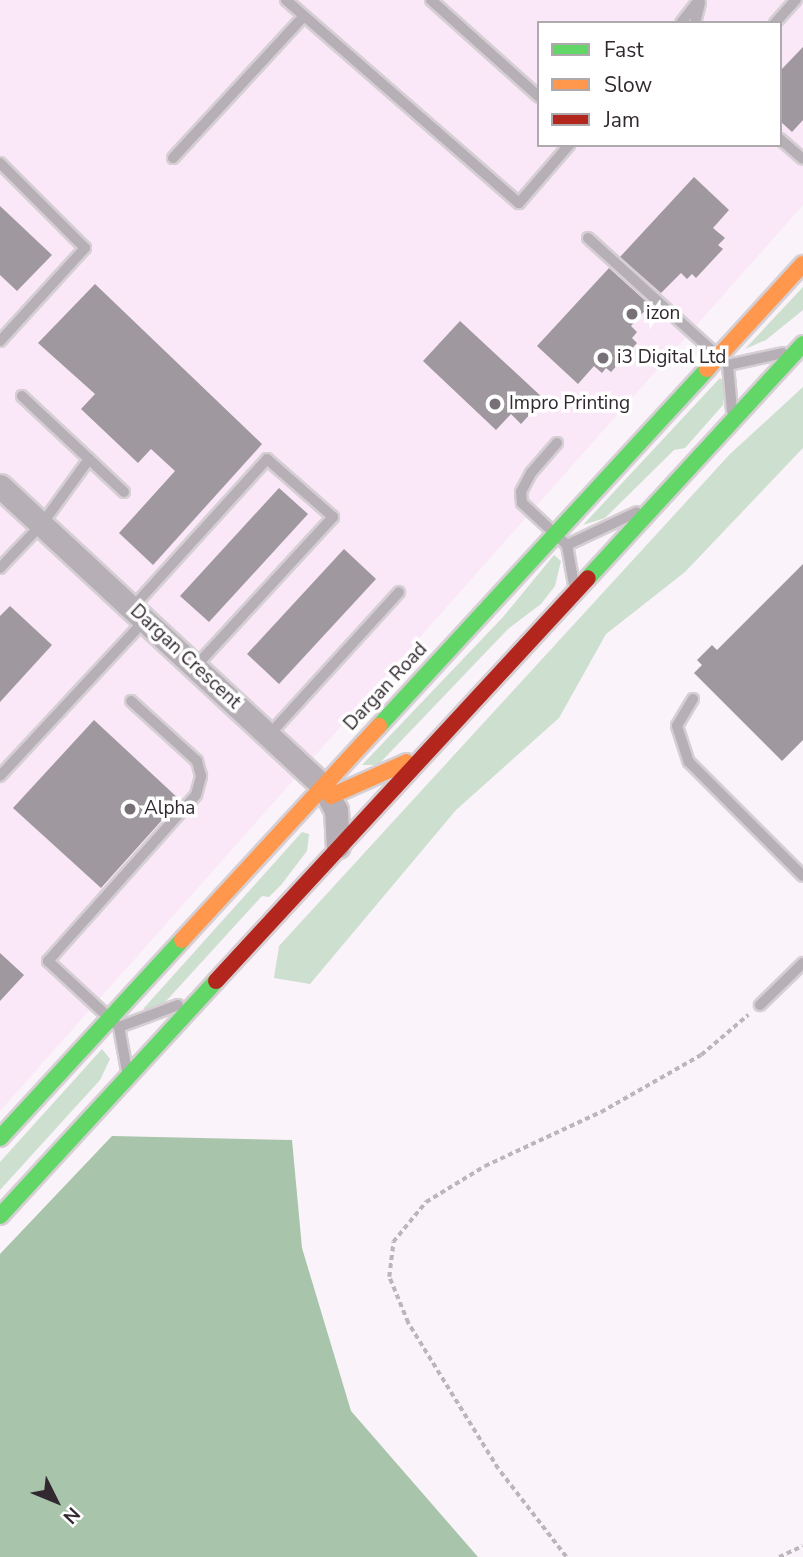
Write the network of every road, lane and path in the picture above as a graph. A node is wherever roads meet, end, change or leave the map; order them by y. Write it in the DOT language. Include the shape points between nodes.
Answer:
graph roads {
  1 [pos="286,0"];
  2 [pos="431,0"];
  3 [pos="700,0"];
  4 [pos="796,0"];
  5 [pos="304,16"];
  6 [pos="683,21"];
  7 [pos="695,21"];
  8 [pos="777,21"];
  9 [pos="537,95"];
  10 [pos="782,141"];
  11 [pos="567,147"];
  12 [pos="173,158"];
  13 [pos="803,159"];
  14 [pos="0,163"];
  15 [pos="588,238"];
  16 [pos="803,264"];
  17 [pos="0,341"];
  18 [pos="801,347"];
  19 [pos="724,362"];
  20 [pos="22,396"];
  21 [pos="733,420"];
  22 [pos="557,443"];
  23 [pos="89,459"];
  24 [pos="0,486"];
  25 [pos="124,492"];
  26 [pos="653,507"];
  27 [pos="42,524"];
  28 [pos="561,539"];
  29 [pos="0,568"];
  30 [pos="399,592"];
  31 [pos="573,593"];
  32 [pos="139,614"];
  33 [pos="195,667"];
  34 [pos="693,699"];
  35 [pos="131,701"];
  36 [pos="269,735"];
  37 [pos="424,754"];
  38 [pos="0,776"];
  39 [pos="327,791"];
  40 [pos="338,846"];
  41 [pos="803,876"];
  42 [pos="803,963"];
  43 [pos="211,985"];
  44 [pos="760,1005"];
  45 [pos="114,1023"];
  46 [pos="128,1076"];
  47 [pos="0,1138"];
  48 [pos="0,1216"];
  49 [pos="803,1546"];
  50 [pos="566,1557"];
  51 [pos="779,1557"];
  1 -- 5 [label="lane"];
  2 -- 9 [label="lane"];
  3 -- 6 [label="lane"];
  3 -- 7 [label="lane"];
  4 -- 8 [label="lane"];
  5 -- 11 [label="lane" via="519,203"];
  5 -- 12 [label="lane"];
  10 -- 13 [label="lane"];
  14 -- 17 [label="lane" via="85,248"];
  15 -- 19 [label="lane"];
  16 -- 19 [label="street, Dargan Road"];
  18 -- 19 [label="lane"];
  18 -- 21 [label="street"];
  19 -- 21 [label="lane"];
  19 -- 28 [label="street, Dargan Road"];
  20 -- 23 [label="lane"];
  21 -- 26 [label="street"];
  22 -- 28 [label="lane" via="521,492 522,503"];
  23 -- 25 [label="lane"];
  23 -- 27 [label="lane"];
  24 -- 27 [label="street, Dargan Crescent"];
  26 -- 28 [label="lane"];
  26 -- 31 [label="street"];
  27 -- 29 [label="lane"];
  27 -- 32 [label="street, Dargan Crescent"];
  28 -- 31 [label="lane" via="575,575"];
  28 -- 39 [label="street, Dargan Road"];
  30 -- 36 [label="lane"];
  31 -- 37 [label="street"];
  32 -- 33 [label="street, Dargan Crescent"];
  32 -- 33 [label="lane" via="267,458 333,517"];
  32 -- 38 [label="lane"];
  33 -- 36 [label="street, Dargan Crescent"];
  34 -- 41 [label="lane" via="677,726 689,762"];
  35 -- 45 [label="lane" via="197,761 201,776 196,794 48,961"];
  36 -- 39 [label="street, Dargan Crescent"];
  37 -- 39 [label="street"];
  37 -- 40 [label="street"];
  39 -- 40 [label="street" via="337,810"];
  39 -- 45 [label="street, Dargan Road"];
  40 -- 43 [label="street"];
  42 -- 44 [label="lane"];
  43 -- 45 [label="lane" via="166,1012"];
  43 -- 46 [label="street"];
  44 -- 50 [label="path" via="701,1055 601,1112 485,1166 426,1202 393,1242 389,1277 408,1323 498,1469"];
  45 -- 46 [label="lane"];
  45 -- 47 [label="street, Dargan Road"];
  46 -- 48 [label="street"];
  49 -- 51 [label="path"];
}
